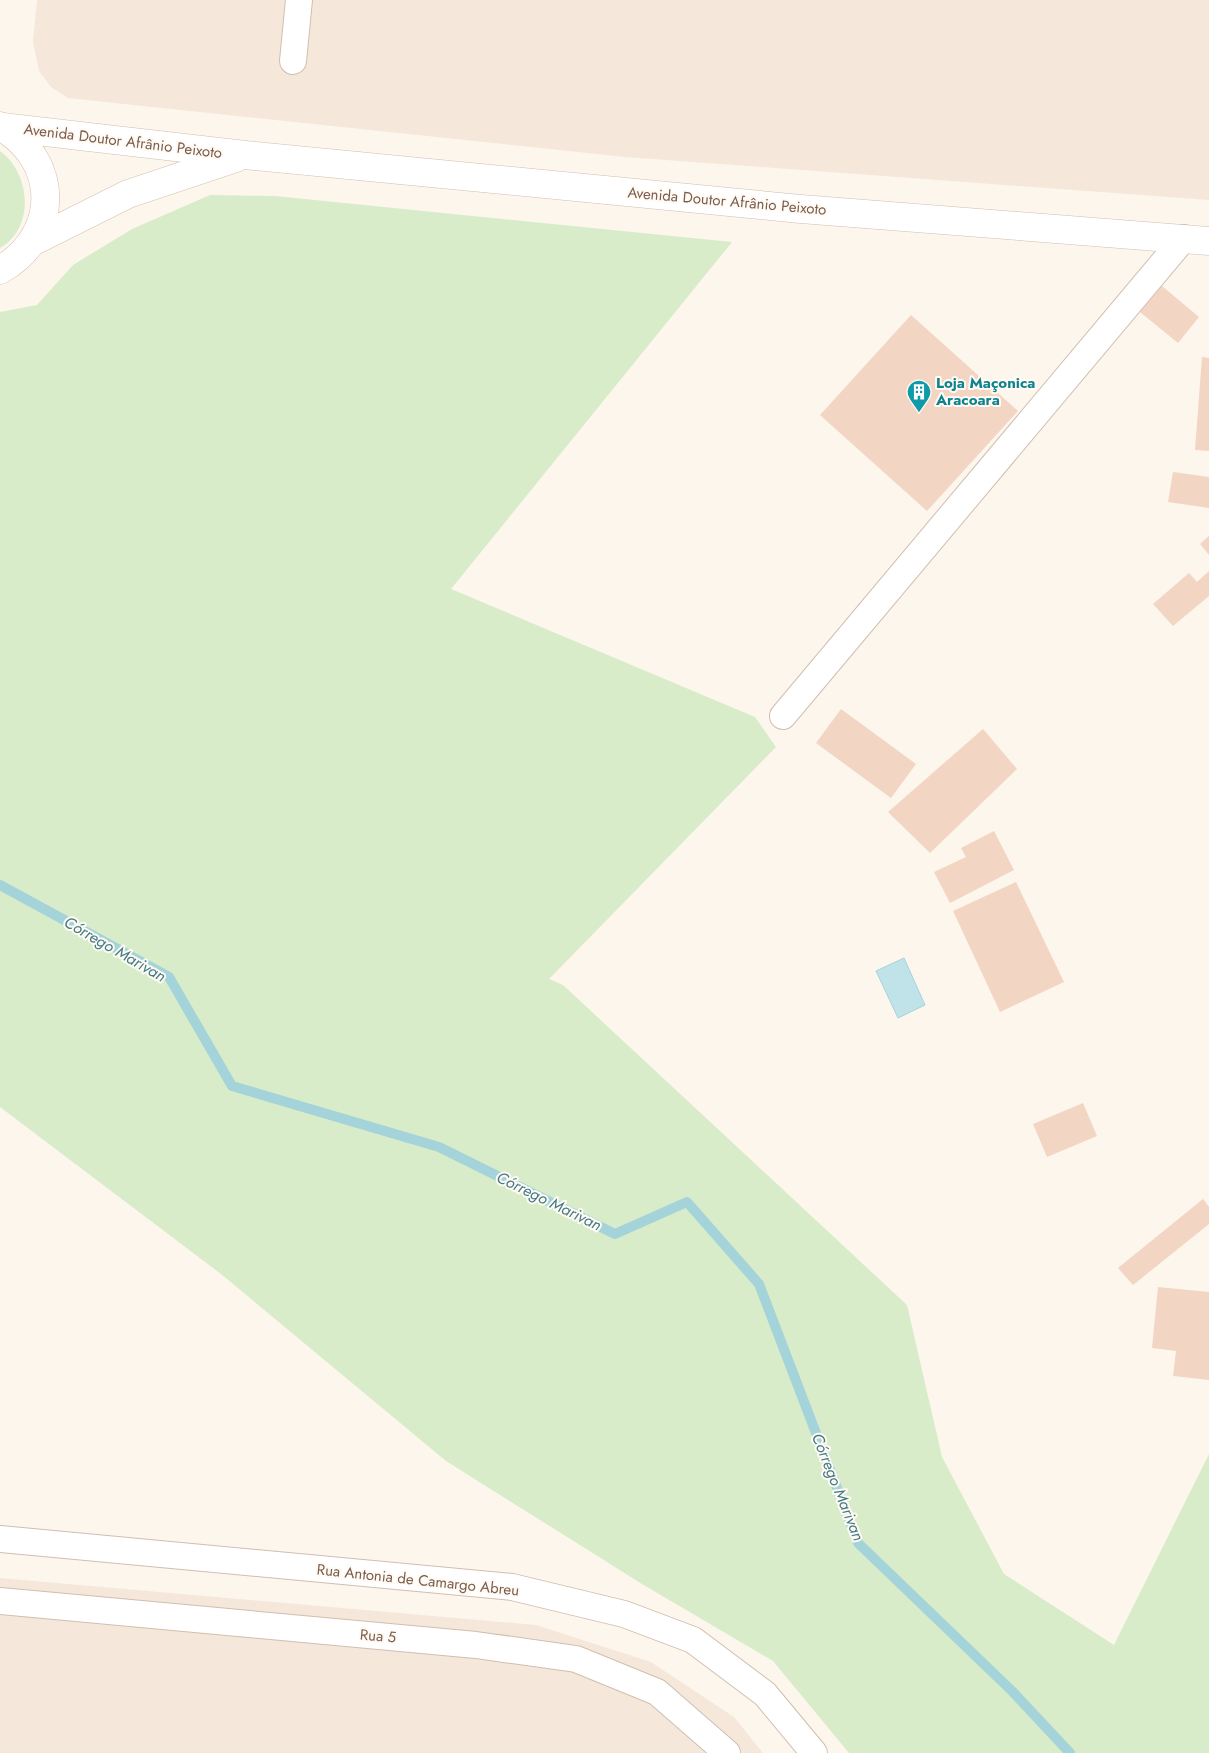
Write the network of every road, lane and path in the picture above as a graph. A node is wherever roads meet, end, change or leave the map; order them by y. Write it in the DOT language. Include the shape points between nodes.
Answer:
graph roads {
  1 [pos="299,0"];
  2 [pos="293,61"];
  3 [pos="1,127"];
  4 [pos="245,155"];
  5 [pos="1196,239"];
  6 [pos="34,241"];
  7 [pos="0,270"];
  8 [pos="783,716"];
  9 [pos="0,1539"];
  10 [pos="0,1601"];
  11 [pos="727,1753"];
  12 [pos="814,1753"];
  1 -- 2 [label="street"];
  3 -- 4 [label="street, Avenida Doutor Afrânio Peixoto"];
  3 -- 6 [label="street" via="23,143 38,165 46,190 44,216"];
  4 -- 5 [label="street, Avenida Doutor Afrânio Peixoto" via="801,209"];
  4 -- 6 [label="street, Avenida Doutor Afrânio Peixoto" via="128,194"];
  5 -- 8 [label="street"];
  6 -- 7 [label="street" via="17,261"];
  9 -- 12 [label="street, Rua Antonia de Camargo Abreu" via="512,1588 624,1614 693,1640 765,1694"];
  10 -- 11 [label="street, Rua 5" via="476,1645 576,1659 657,1692"];
}
